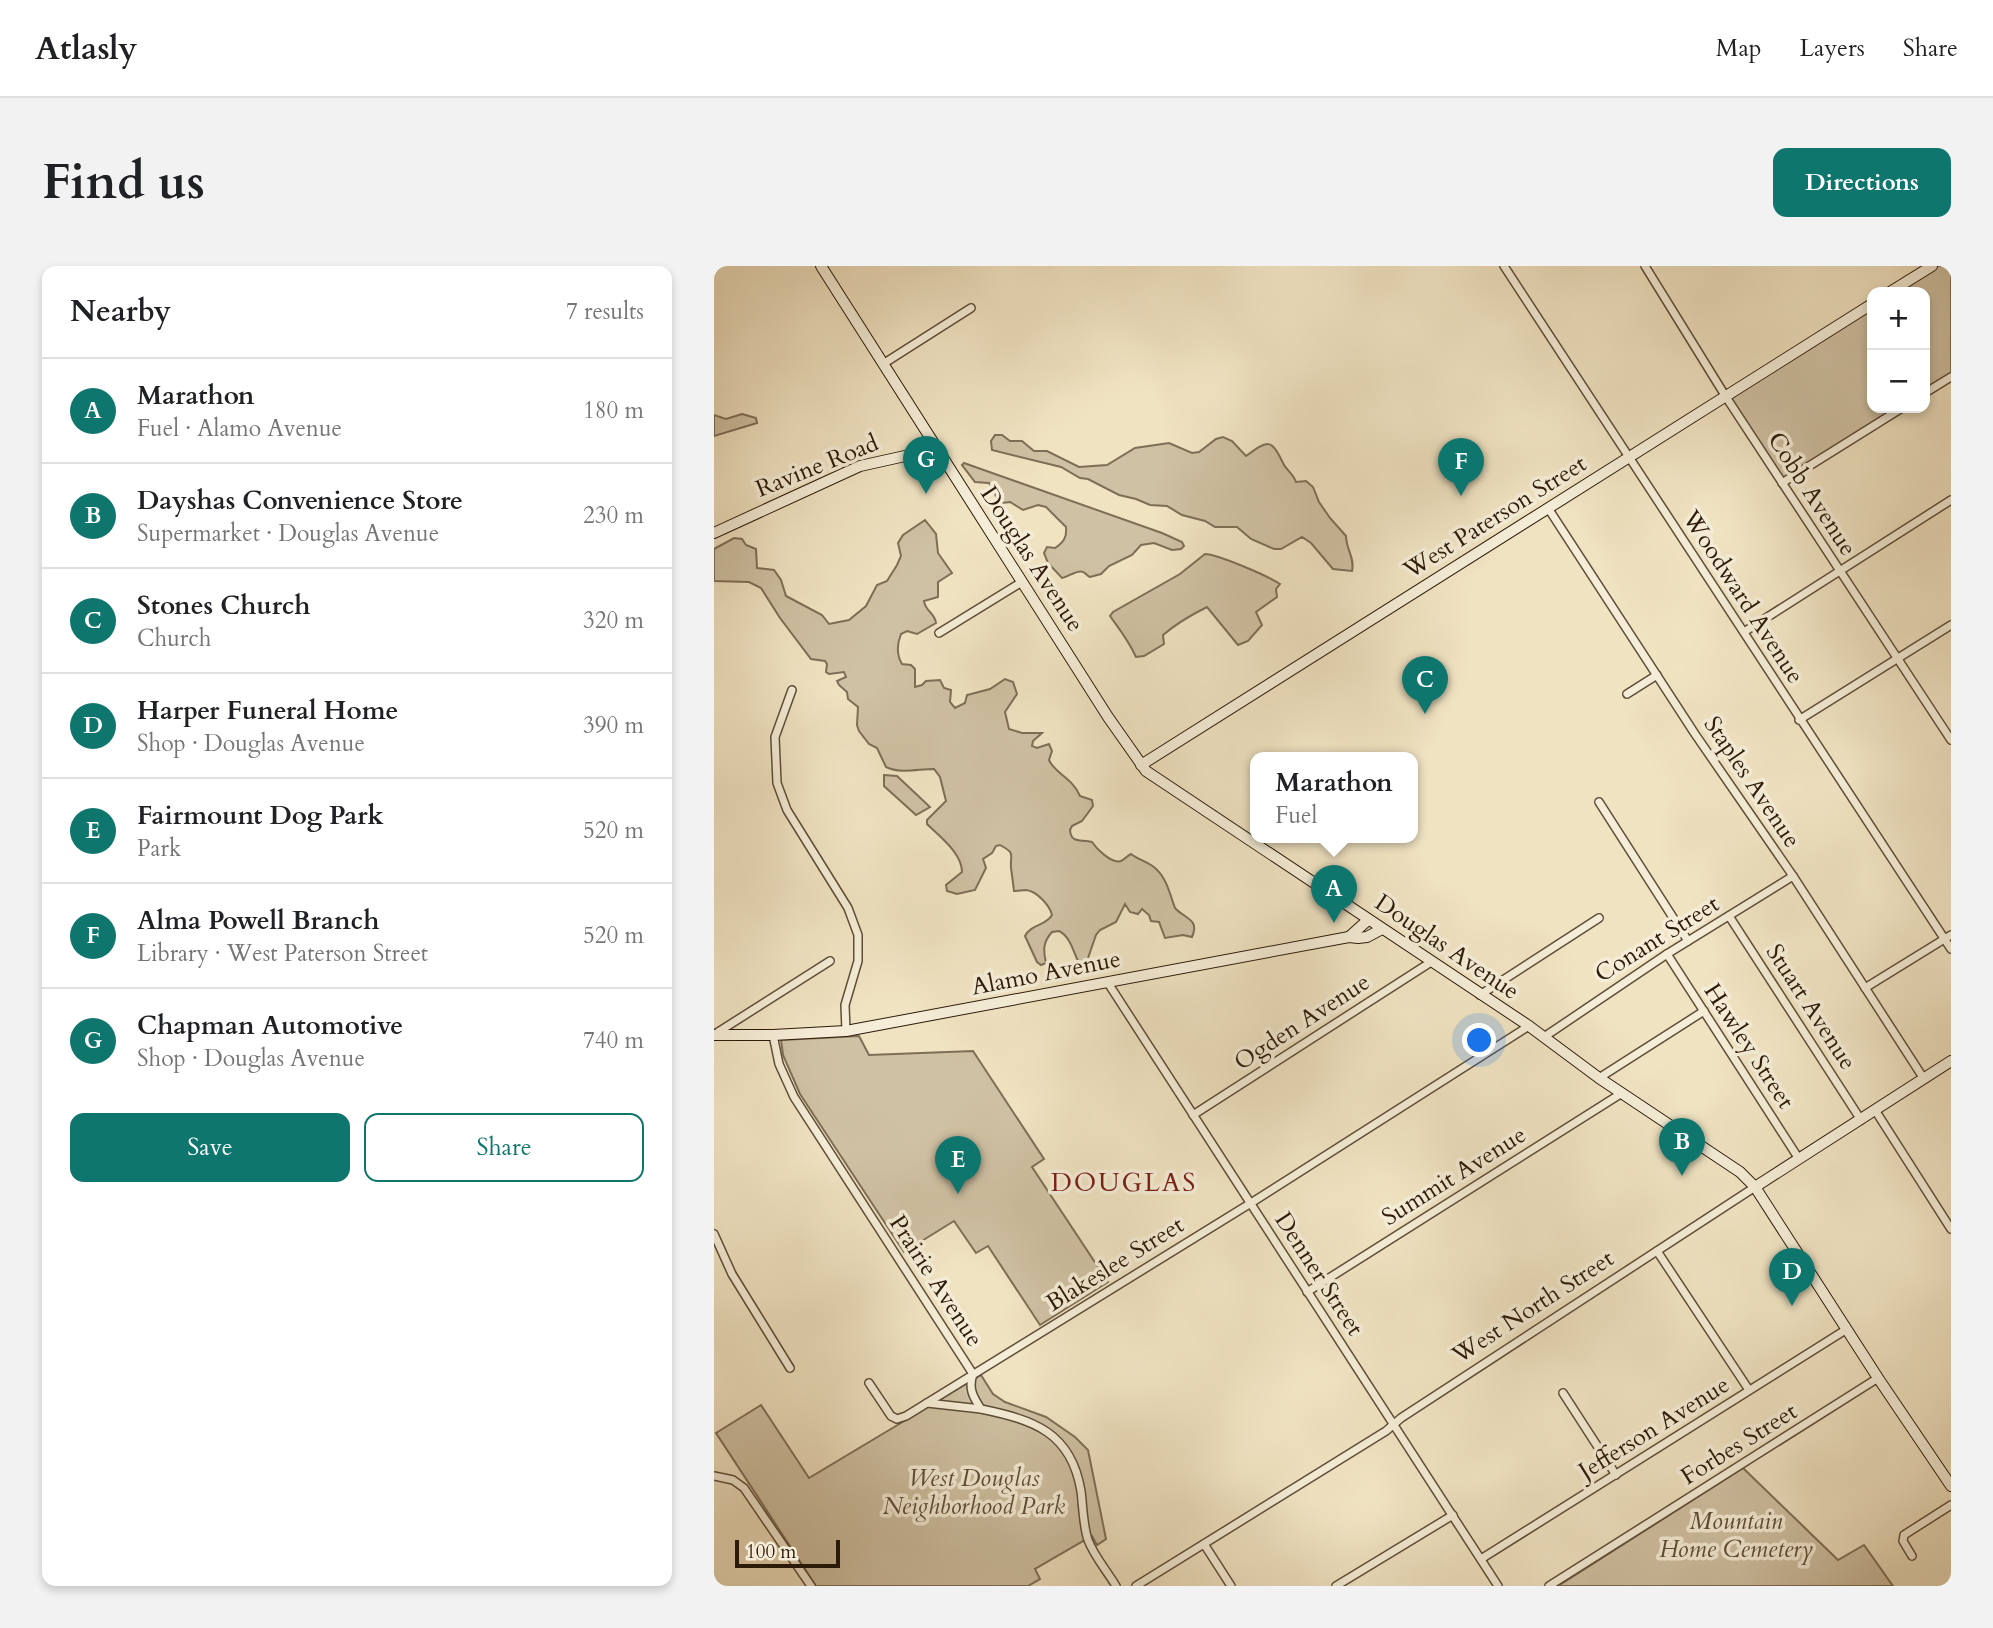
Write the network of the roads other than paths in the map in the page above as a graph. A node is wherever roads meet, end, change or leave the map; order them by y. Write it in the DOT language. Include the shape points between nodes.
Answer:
graph roads {
  1 [pos="821,266"];
  2 [pos="1504,266"];
  3 [pos="1645,266"];
  4 [pos="1931,266"];
  5 [pos="1898,287"];
  6 [pos="1867,307"];
  7 [pos="971,308"];
  8 [pos="883,364"];
  9 [pos="1951,377"];
  10 [pos="1930,390"];
  11 [pos="1726,397"];
  12 [pos="1894,413"];
  13 [pos="939,454"];
  14 [pos="1629,457"];
  15 [pos="1782,483"];
  16 [pos="1951,500"];
  17 [pos="1548,508"];
  18 [pos="714,533"];
  19 [pos="1840,571"];
  20 [pos="1022,582"];
  21 [pos="1951,625"];
  22 [pos="1744,632"];
  23 [pos="939,633"];
  24 [pos="1898,659"];
  25 [pos="1657,675"];
  26 [pos="792,690"];
  27 [pos="1627,694"];
  28 [pos="1799,720"];
  29 [pos="1951,740"];
  30 [pos="1141,765"];
  31 [pos="1599,802"];
  32 [pos="1250,842"];
  33 [pos="1251,843"];
  34 [pos="1793,876"];
  35 [pos="1728,916"];
  36 [pos="1599,918"];
  37 [pos="1368,920"];
  38 [pos="1381,929"];
  39 [pos="1349,937"];
  40 [pos="1948,937"];
  41 [pos="1688,941"];
  42 [pos="1951,949"];
  43 [pos="1667,954"];
  44 [pos="830,961"];
  45 [pos="1431,962"];
  46 [pos="1108,983"];
  47 [pos="1865,988"];
  48 [pos="1480,995"];
  49 [pos="1703,1011"];
  50 [pos="1529,1026"];
  51 [pos="846,1031"];
  52 [pos="714,1034"];
  53 [pos="773,1035"];
  54 [pos="1544,1037"];
  55 [pos="1951,1061"];
  56 [pos="1599,1077"];
  57 [pos="1924,1079"];
  58 [pos="1622,1093"];
  59 [pos="1875,1110"];
  60 [pos="1193,1115"];
  61 [pos="1861,1120"];
  62 [pos="1799,1159"];
  63 [pos="1755,1187"];
  64 [pos="1251,1203"];
  65 [pos="1951,1229"];
  66 [pos="714,1234"];
  67 [pos="1657,1251"];
  68 [pos="1307,1292"];
  69 [pos="1847,1329"];
  70 [pos="790,1368"];
  71 [pos="973,1374"];
  72 [pos="1878,1378"];
  73 [pos="869,1383"];
  74 [pos="1749,1390"];
  75 [pos="1563,1393"];
  76 [pos="928,1403"];
  77 [pos="981,1409"];
  78 [pos="1393,1424"];
  79 [pos="1616,1475"];
  80 [pos="714,1476"];
  81 [pos="1948,1483"];
  82 [pos="1951,1492"];
  83 [pos="1951,1505"];
  84 [pos="1453,1515"];
  85 [pos="1204,1544"];
  86 [pos="1912,1556"];
  87 [pos="1481,1559"];
  88 [pos="811,1586"];
  89 [pos="1116,1586"];
  90 [pos="1136,1586"];
  91 [pos="1231,1586"];
  92 [pos="1336,1586"];
  93 [pos="1498,1586"];
  94 [pos="1549,1586"];
  1 -- 8 [label="street, Douglas Avenue"];
  2 -- 14 [label="street, Woodward Avenue"];
  3 -- 11 [label="street, Cobb Avenue"];
  4 -- 5 [label="street"];
  6 -- 11 [label="street, West Paterson Street"];
  7 -- 8 [label="street"];
  8 -- 13 [label="street, Douglas Avenue"];
  9 -- 10 [label="street"];
  11 -- 14 [label="street, West Paterson Street"];
  11 -- 15 [label="street, Cobb Avenue"];
  12 -- 15 [label="street"];
  13 -- 18 [label="street, Ravine Road" via="923,452 867,463"];
  13 -- 20 [label="street, Douglas Avenue"];
  14 -- 17 [label="street, West Paterson Street"];
  14 -- 22 [label="street, Woodward Avenue"];
  15 -- 19 [label="street, Cobb Avenue"];
  16 -- 19 [label="street"];
  17 -- 25 [label="street, Staples Avenue"];
  17 -- 30 [label="street, West Paterson Street"];
  19 -- 22 [label="street"];
  19 -- 24 [label="street, Cobb Avenue"];
  20 -- 23 [label="street"];
  20 -- 30 [label="street, Douglas Avenue"];
  21 -- 24 [label="street"];
  22 -- 28 [label="street, Woodward Avenue"];
  24 -- 28 [label="street"];
  24 -- 29 [label="street, Cobb Avenue"];
  25 -- 27 [label="street"];
  25 -- 34 [label="street, Staples Avenue"];
  26 -- 51 [label="street" via="775,737 776,783 787,810 848,908 858,936 858,961 845,1005"];
  28 -- 40 [label="street, Woodward Avenue"];
  30 -- 32 [label="street, Douglas Avenue" via="1153,778"];
  31 -- 41 [label="street"];
  33 -- 37 [label="street, Douglas Avenue"];
  34 -- 35 [label="street, Conant Street"];
  34 -- 47 [label="street, Staples Avenue"];
  35 -- 41 [label="street, Conant Street"];
  35 -- 61 [label="street, Stuart Avenue"];
  36 -- 48 [label="street"];
  37 -- 38 [label="street, Douglas Avenue"];
  37 -- 39 [label="street"];
  38 -- 39 [label="street, Alamo Avenue" via="1367,937"];
  38 -- 45 [label="street, Douglas Avenue"];
  39 -- 46 [label="street, Alamo Avenue"];
  40 -- 42 [label="street, Woodward Avenue"];
  40 -- 47 [label="street"];
  41 -- 43 [label="street, Conant Street"];
  43 -- 49 [label="street, Hawley Street"];
  43 -- 54 [label="street, Conant Street"];
  44 -- 52 [label="street"];
  45 -- 48 [label="street, Douglas Avenue"];
  45 -- 60 [label="street, Ogden Avenue"];
  46 -- 51 [label="street, Alamo Avenue"];
  46 -- 60 [label="street, Denner Street"];
  47 -- 57 [label="street, Staples Avenue"];
  48 -- 50 [label="street, Douglas Avenue"];
  49 -- 56 [label="street"];
  49 -- 62 [label="street, Hawley Street"];
  50 -- 54 [label="street, Douglas Avenue"];
  50 -- 64 [label="street, Blakeslee Street"];
  51 -- 53 [label="street, Alamo Avenue"];
  52 -- 53 [label="street, Alamo Avenue"];
  53 -- 71 [label="street, Prairie Avenue" via="779,1064 794,1097"];
  54 -- 56 [label="street, Douglas Avenue"];
  55 -- 57 [label="street, West North Street"];
  56 -- 58 [label="street, Douglas Avenue"];
  57 -- 59 [label="street, West North Street"];
  58 -- 63 [label="street, Douglas Avenue" via="1721,1158"];
  58 -- 68 [label="street, Summit Avenue"];
  59 -- 61 [label="street, West North Street"];
  59 -- 65 [label="street"];
  60 -- 64 [label="street, Denner Street"];
  61 -- 62 [label="street, West North Street"];
  62 -- 63 [label="street, West North Street"];
  63 -- 67 [label="street, West North Street"];
  63 -- 69 [label="street, Douglas Avenue"];
  64 -- 68 [label="street, Denner Street"];
  64 -- 71 [label="street, Blakeslee Street"];
  66 -- 70 [label="street" via="732,1274"];
  67 -- 74 [label="street"];
  67 -- 78 [label="street, West North Street"];
  68 -- 78 [label="street, Denner Street"];
  69 -- 72 [label="street, Douglas Avenue"];
  69 -- 74 [label="street, Jefferson Avenue"];
  71 -- 76 [label="street, Blakeslee Street"];
  71 -- 77 [label="street, Prairie Avenue" via="972,1394"];
  72 -- 81 [label="street, Douglas Avenue"];
  72 -- 94 [label="street, Forbes Street"];
  73 -- 76 [label="street, Blakeslee Street" via="897,1419"];
  74 -- 79 [label="street, Jefferson Avenue"];
  75 -- 79 [label="street"];
  76 -- 77 [label="street"];
  77 -- 89 [label="street" via="1030,1422 1062,1444 1078,1476 1087,1539"];
  78 -- 84 [label="street, Denner Street"];
  78 -- 85 [label="street, West North Street"];
  79 -- 87 [label="street, Jefferson Avenue"];
  80 -- 88 [label="street" via="738,1483 751,1497"];
  81 -- 82 [label="street, Douglas Avenue"];
  83 -- 86 [label="street" via="1904,1535"];
  84 -- 87 [label="street, Denner Street"];
  84 -- 92 [label="street"];
  85 -- 90 [label="street, West North Street"];
  85 -- 91 [label="street"];
  87 -- 93 [label="street, Denner Street"];
}
